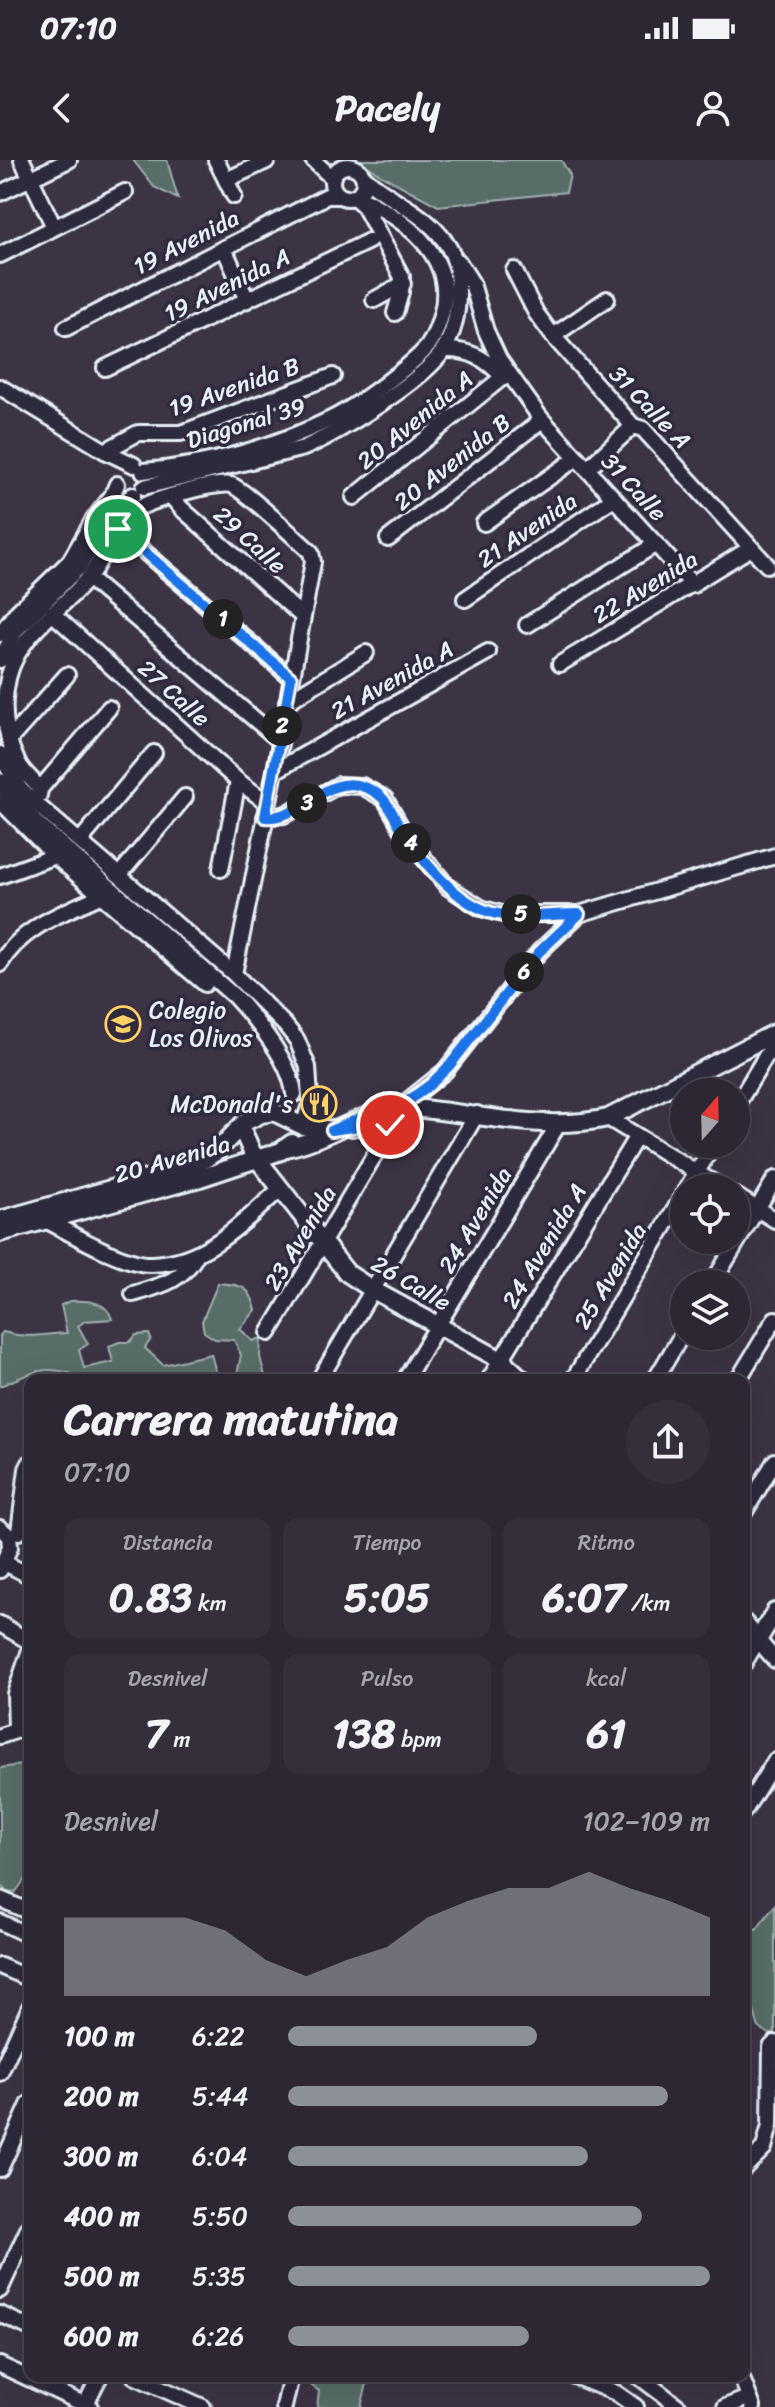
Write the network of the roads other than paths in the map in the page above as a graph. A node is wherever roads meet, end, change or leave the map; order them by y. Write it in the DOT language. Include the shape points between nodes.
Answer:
graph roads {
  1 [pos="22,160"];
  2 [pos="69,160"];
  3 [pos="216,160"];
  4 [pos="313,160"];
  5 [pos="267,161"];
  6 [pos="339,163"];
  7 [pos="364,177"];
  8 [pos="31,178"];
  9 [pos="226,180"];
  10 [pos="125,192"];
  11 [pos="340,192"];
  12 [pos="0,193"];
  13 [pos="234,196"];
  14 [pos="54,227"];
  15 [pos="369,241"];
  16 [pos="450,247"];
  17 [pos="224,248"];
  18 [pos="0,255"];
  19 [pos="514,270"];
  20 [pos="403,284"];
  21 [pos="607,299"];
  22 [pos="247,300"];
  23 [pos="374,300"];
  24 [pos="395,313"];
  25 [pos="66,328"];
  26 [pos="553,336"];
  27 [pos="443,350"];
  28 [pos="105,368"];
  29 [pos="333,376"];
  30 [pos="503,377"];
  31 [pos="0,387"];
  32 [pos="542,420"];
  33 [pos="633,426"];
  34 [pos="133,435"];
  35 [pos="105,451"];
  36 [pos="582,463"];
  37 [pos="139,468"];
  38 [pos="117,480"];
  39 [pos="139,491"];
  40 [pos="171,496"];
  41 [pos="354,497"];
  42 [pos="614,498"];
  43 [pos="484,523"];
  44 [pos="118,529"];
  45 [pos="388,539"];
  46 [pos="656,544"];
  47 [pos="751,548"];
  48 [pos="767,565"];
  49 [pos="88,578"];
  50 [pos="693,585"];
  51 [pos="465,599"];
  52 [pos="52,613"];
  53 [pos="302,616"];
  54 [pos="527,625"];
  55 [pos="0,634"];
  56 [pos="488,652"];
  57 [pos="366,653"];
  58 [pos="0,660"];
  59 [pos="560,664"];
  60 [pos="67,675"];
  61 [pos="291,678"];
  62 [pos="287,702"];
  63 [pos="109,708"];
  64 [pos="9,740"];
  65 [pos="279,740"];
  66 [pos="154,753"];
  67 [pos="0,754"];
  68 [pos="275,771"];
  69 [pos="0,781"];
  70 [pos="238,781"];
  71 [pos="38,796"];
  72 [pos="185,797"];
  73 [pos="0,801"];
  74 [pos="266,810"];
  75 [pos="80,841"];
  76 [pos="55,856"];
  77 [pos="775,856"];
  78 [pos="221,869"];
  79 [pos="120,874"];
  80 [pos="0,876"];
  81 [pos="102,895"];
  82 [pos="579,914"];
  83 [pos="239,945"];
  84 [pos="214,956"];
  85 [pos="0,964"];
  86 [pos="234,974"];
  87 [pos="235,997"];
  88 [pos="285,1025"];
  89 [pos="775,1033"];
  90 [pos="267,1038"];
  91 [pos="775,1041"];
  92 [pos="302,1054"];
  93 [pos="282,1061"];
  94 [pos="750,1083"];
  95 [pos="400,1107"];
  96 [pos="274,1112"];
  97 [pos="477,1114"];
  98 [pos="608,1118"];
  99 [pos="559,1123"];
  100 [pos="303,1126"];
  101 [pos="241,1127"];
  102 [pos="332,1130"];
  103 [pos="637,1136"];
  104 [pos="285,1148"];
  105 [pos="706,1158"];
  106 [pos="257,1159"];
  107 [pos="697,1172"];
  108 [pos="700,1174"];
  109 [pos="775,1179"];
  110 [pos="280,1189"];
  111 [pos="750,1205"];
  112 [pos="757,1209"];
  113 [pos="670,1217"];
  114 [pos="44,1219"];
  115 [pos="0,1220"];
  116 [pos="775,1220"];
  117 [pos="0,1233"];
  118 [pos="322,1243"];
  119 [pos="196,1255"];
  120 [pos="720,1270"];
  121 [pos="373,1290"];
  122 [pos="133,1294"];
  123 [pos="775,1319"];
  124 [pos="437,1326"];
  125 [pos="269,1333"];
  126 [pos="673,1350"];
  127 [pos="501,1360"];
  128 [pos="323,1374"];
  129 [pos="409,1374"];
  130 [pos="493,1374"];
  131 [pos="516,1374"];
  132 [pos="577,1374"];
  133 [pos="659,1374"];
  134 [pos="742,1374"];
  135 [pos="775,1461"];
  136 [pos="24,1485"];
  137 [pos="750,1503"];
  138 [pos="15,1533"];
  139 [pos="2,1566"];
  140 [pos="24,1574"];
  141 [pos="775,1612"];
  142 [pos="0,1624"];
  143 [pos="750,1630"];
  144 [pos="24,1638"];
  145 [pos="758,1640"];
  146 [pos="750,1653"];
  147 [pos="775,1660"];
  148 [pos="24,1668"];
  149 [pos="23,1727"];
  150 [pos="0,1736"];
  151 [pos="775,1761"];
  152 [pos="750,1801"];
  153 [pos="0,1899"];
  154 [pos="24,1909"];
  155 [pos="0,1922"];
  156 [pos="24,1933"];
  157 [pos="1,1967"];
  158 [pos="24,1977"];
  159 [pos="24,2020"];
  160 [pos="775,2043"];
  161 [pos="0,2073"];
  162 [pos="24,2125"];
  163 [pos="0,2131"];
  164 [pos="750,2162"];
  165 [pos="0,2169"];
  166 [pos="24,2238"];
  167 [pos="0,2290"];
  168 [pos="0,2314"];
  169 [pos="24,2325"];
  170 [pos="0,2365"];
  171 [pos="24,2376"];
  172 [pos="36,2382"];
  173 [pos="97,2382"];
  174 [pos="147,2382"];
  175 [pos="290,2382"];
  176 [pos="589,2382"];
  177 [pos="651,2382"];
  178 [pos="743,2382"];
  179 [pos="750,2402"];
  180 [pos="86,2406"];
  181 [pos="203,2407"];
  182 [pos="284,2407"];
  183 [pos="636,2407"];
  184 [pos="679,2407"];
  185 [pos="725,2407"];
  1 -- 8 [label="street"];
  2 -- 8 [label="street"];
  3 -- 9 [label="street"];
  4 -- 11 [label="street, Diagonal 39"];
  5 -- 9 [label="street"];
  6 -- 7 [label="street, 31 Calle" via="357,168"];
  6 -- 11 [label="street" via="335,171"];
  7 -- 11 [label="street" via="363,189"];
  7 -- 16 [label="street, 31 Calle" via="416,213"];
  8 -- 12 [label="street"];
  8 -- 14 [label="street"];
  9 -- 13 [label="street"];
  10 -- 14 [label="street"];
  11 -- 17 [label="street, 19 Avenida"];
  11 -- 20 [label="street" via="364,206"];
  11 -- 37 [label="street, Diagonal 39" via="385,210 433,252 444,276 445,299 427,347 365,398 300,433 163,470"];
  14 -- 18 [label="street"];
  15 -- 22 [label="street, 19 Avenida A"];
  16 -- 27 [label="street" via="458,272 458,308"];
  16 -- 32 [label="street, 31 Calle" via="472,283 499,359"];
  17 -- 22 [label="street"];
  17 -- 25 [label="street, 19 Avenida"];
  19 -- 26 [label="street, 31 Calle A"];
  20 -- 23 [label="street"];
  20 -- 24 [label="street"];
  21 -- 26 [label="street"];
  22 -- 28 [label="street, 19 Avenida A"];
  26 -- 33 [label="street, 31 Calle A"];
  27 -- 30 [label="street, 31 Calle" via="462,350 487,360"];
  27 -- 39 [label="street, Diagonal 39" via="429,367 348,425 304,448"];
  29 -- 34 [label="street, 19 Avenida B" via="181,433"];
  30 -- 32 [label="street, 31 Calle"];
  30 -- 41 [label="street, 20 Avenida A"];
  31 -- 35 [label="street"];
  32 -- 36 [label="street, 31 Calle"];
  32 -- 45 [label="street, 20 Avenida B"];
  33 -- 36 [label="street"];
  33 -- 47 [label="street, 31 Calle A" via="643,429"];
  34 -- 35 [label="street, 19 Avenida B"];
  34 -- 37 [label="street" via="131,449"];
  35 -- 37 [label="street"];
  35 -- 38 [label="street"];
  36 -- 42 [label="street, 31 Calle"];
  36 -- 43 [label="street"];
  37 -- 38 [label="street" via="121,469"];
  37 -- 39 [label="street" via="146,479"];
  38 -- 39 [label="street" via="123,492"];
  38 -- 55 [label="street" via="70,561"];
  39 -- 58 [label="street" via="113,512 79,567 23,622"];
  40 -- 44 [label="street, Diagonal 39" via="133,511"];
  40 -- 53 [label="street, 29 Calle"];
  40 -- 53 [label="street, Diagonal 39" via="221,484 238,489 311,552"];
  42 -- 46 [label="street, 31 Calle"];
  42 -- 51 [label="street, 21 Avenida"];
  44 -- 49 [label="street, Diagonal 39"];
  44 -- 61 [label="street"];
  46 -- 50 [label="street, 31 Calle"];
  46 -- 54 [label="street"];
  47 -- 48 [label="street, 31 Calle A"];
  47 -- 50 [label="street, 22 Avenida"];
  49 -- 52 [label="street, Diagonal 39"];
  49 -- 65 [label="street"];
  50 -- 59 [label="street, 22 Avenida"];
  52 -- 64 [label="street, Diagonal 39" via="25,641 12,666 6,689"];
  52 -- 70 [label="street, 27 Calle"];
  53 -- 61 [label="street"];
  56 -- 68 [label="street, 21 Avenida A"];
  57 -- 62 [label="street"];
  60 -- 64 [label="street"];
  61 -- 62 [label="street"];
  62 -- 65 [label="street"];
  63 -- 71 [label="street"];
  64 -- 71 [label="street, Diagonal 39"];
  65 -- 68 [label="street"];
  66 -- 75 [label="street"];
  67 -- 71 [label="street, Diagonal 39" via="20,789"];
  68 -- 74 [label="street"];
  69 -- 87 [label="street" via="35,822"];
  70 -- 74 [label="street, 27 Calle"];
  70 -- 78 [label="street"];
  71 -- 75 [label="street, Diagonal 39"];
  72 -- 79 [label="street"];
  73 -- 76 [label="street"];
  74 -- 82 [label="street" via="284,815 339,785 362,786 382,796 407,838 448,887 469,902 502,914"];
  74 -- 83 [label="street"];
  75 -- 79 [label="street, Diagonal 39"];
  76 -- 80 [label="street"];
  76 -- 81 [label="street"];
  77 -- 82 [label="street"];
  79 -- 84 [label="street, Diagonal 39"];
  81 -- 85 [label="street" via="34,928 10,946"];
  81 -- 87 [label="street" via="206,984"];
  82 -- 95 [label="street" via="539,952 445,1071"];
  83 -- 84 [label="street" via="230,954"];
  83 -- 86 [label="street"];
  84 -- 86 [label="street, Diagonal 39"];
  86 -- 88 [label="street, Diagonal 39"];
  87 -- 90 [label="street"];
  88 -- 90 [label="street"];
  88 -- 92 [label="street, Diagonal 39"];
  89 -- 98 [label="main road"];
  90 -- 93 [label="street"];
  91 -- 94 [label="street"];
  92 -- 93 [label="street"];
  92 -- 100 [label="street, Diagonal 39" via="310,1076"];
  93 -- 96 [label="street" via="292,1083 292,1099"];
  95 -- 97 [label="main road"];
  95 -- 102 [label="main road"];
  96 -- 100 [label="main road"];
  96 -- 101 [label="main road, 20 Avenida" via="255,1116"];
  97 -- 99 [label="main road"];
  97 -- 121 [label="street"];
  98 -- 99 [label="main road"];
  98 -- 103 [label="street"];
  99 -- 124 [label="street, 24 Avenida"];
  100 -- 102 [label="main road"];
  100 -- 104 [label="main road, 20 Avenida"];
  101 -- 106 [label="main road, 26 Calle"];
  101 -- 115 [label="main road, 20 Avenida" via="196,1165"];
  102 -- 104 [label="main road"];
  102 -- 118 [label="street, 23 Avenida" via="390,1125"];
  103 -- 107 [label="street"];
  103 -- 127 [label="street, 24 Avenida A"];
  104 -- 106 [label="main road, 20 Avenida"];
  105 -- 107 [label="street"];
  106 -- 110 [label="main road, 26 Calle"];
  106 -- 114 [label="main road, 20 Avenida"];
  107 -- 108 [label="street"];
  109 -- 112 [label="street"];
  110 -- 118 [label="main road, 26 Calle"];
  110 -- 119 [label="street" via="233,1232"];
  111 -- 112 [label="street"];
  112 -- 116 [label="street"];
  112 -- 120 [label="street"];
  113 -- 132 [label="street, 25 Avenida"];
  114 -- 117 [label="main road, 20 Avenida"];
  114 -- 119 [label="street" via="96,1248 149,1265"];
  118 -- 121 [label="main road, 26 Calle" via="347,1273"];
  118 -- 125 [label="street, 23 Avenida"];
  119 -- 122 [label="street" via="190,1267 168,1284"];
  121 -- 124 [label="main road, 26 Calle"];
  121 -- 128 [label="street"];
  123 -- 134 [label="street"];
  124 -- 127 [label="main road, 26 Calle"];
  124 -- 129 [label="street, 24 Avenida"];
  126 -- 133 [label="street"];
  127 -- 130 [label="street, 24 Avenida A"];
  127 -- 131 [label="main road, 26 Calle"];
  135 -- 137 [label="street"];
  136 -- 138 [label="street"];
  138 -- 139 [label="street"];
  139 -- 140 [label="street"];
  141 -- 145 [label="main road"];
  142 -- 144 [label="street"];
  143 -- 145 [label="main road"];
  145 -- 146 [label="street"];
  145 -- 147 [label="street"];
  148 -- 149 [label="street" via="15,1694"];
  149 -- 150 [label="street"];
  151 -- 152 [label="street"];
  153 -- 154 [label="street"];
  155 -- 156 [label="street"];
  157 -- 158 [label="street"];
  159 -- 161 [label="street"];
  160 -- 164 [label="street" via="770,2125 764,2148"];
  162 -- 163 [label="street"];
  162 -- 165 [label="street"];
  166 -- 167 [label="street"];
  168 -- 169 [label="street"];
  170 -- 171 [label="street"];
  172 -- 180 [label="street"];
  173 -- 180 [label="street"];
  174 -- 181 [label="street"];
  175 -- 182 [label="street"];
  176 -- 183 [label="street"];
  177 -- 184 [label="street"];
  178 -- 179 [label="street"];
  179 -- 185 [label="street"];
}
